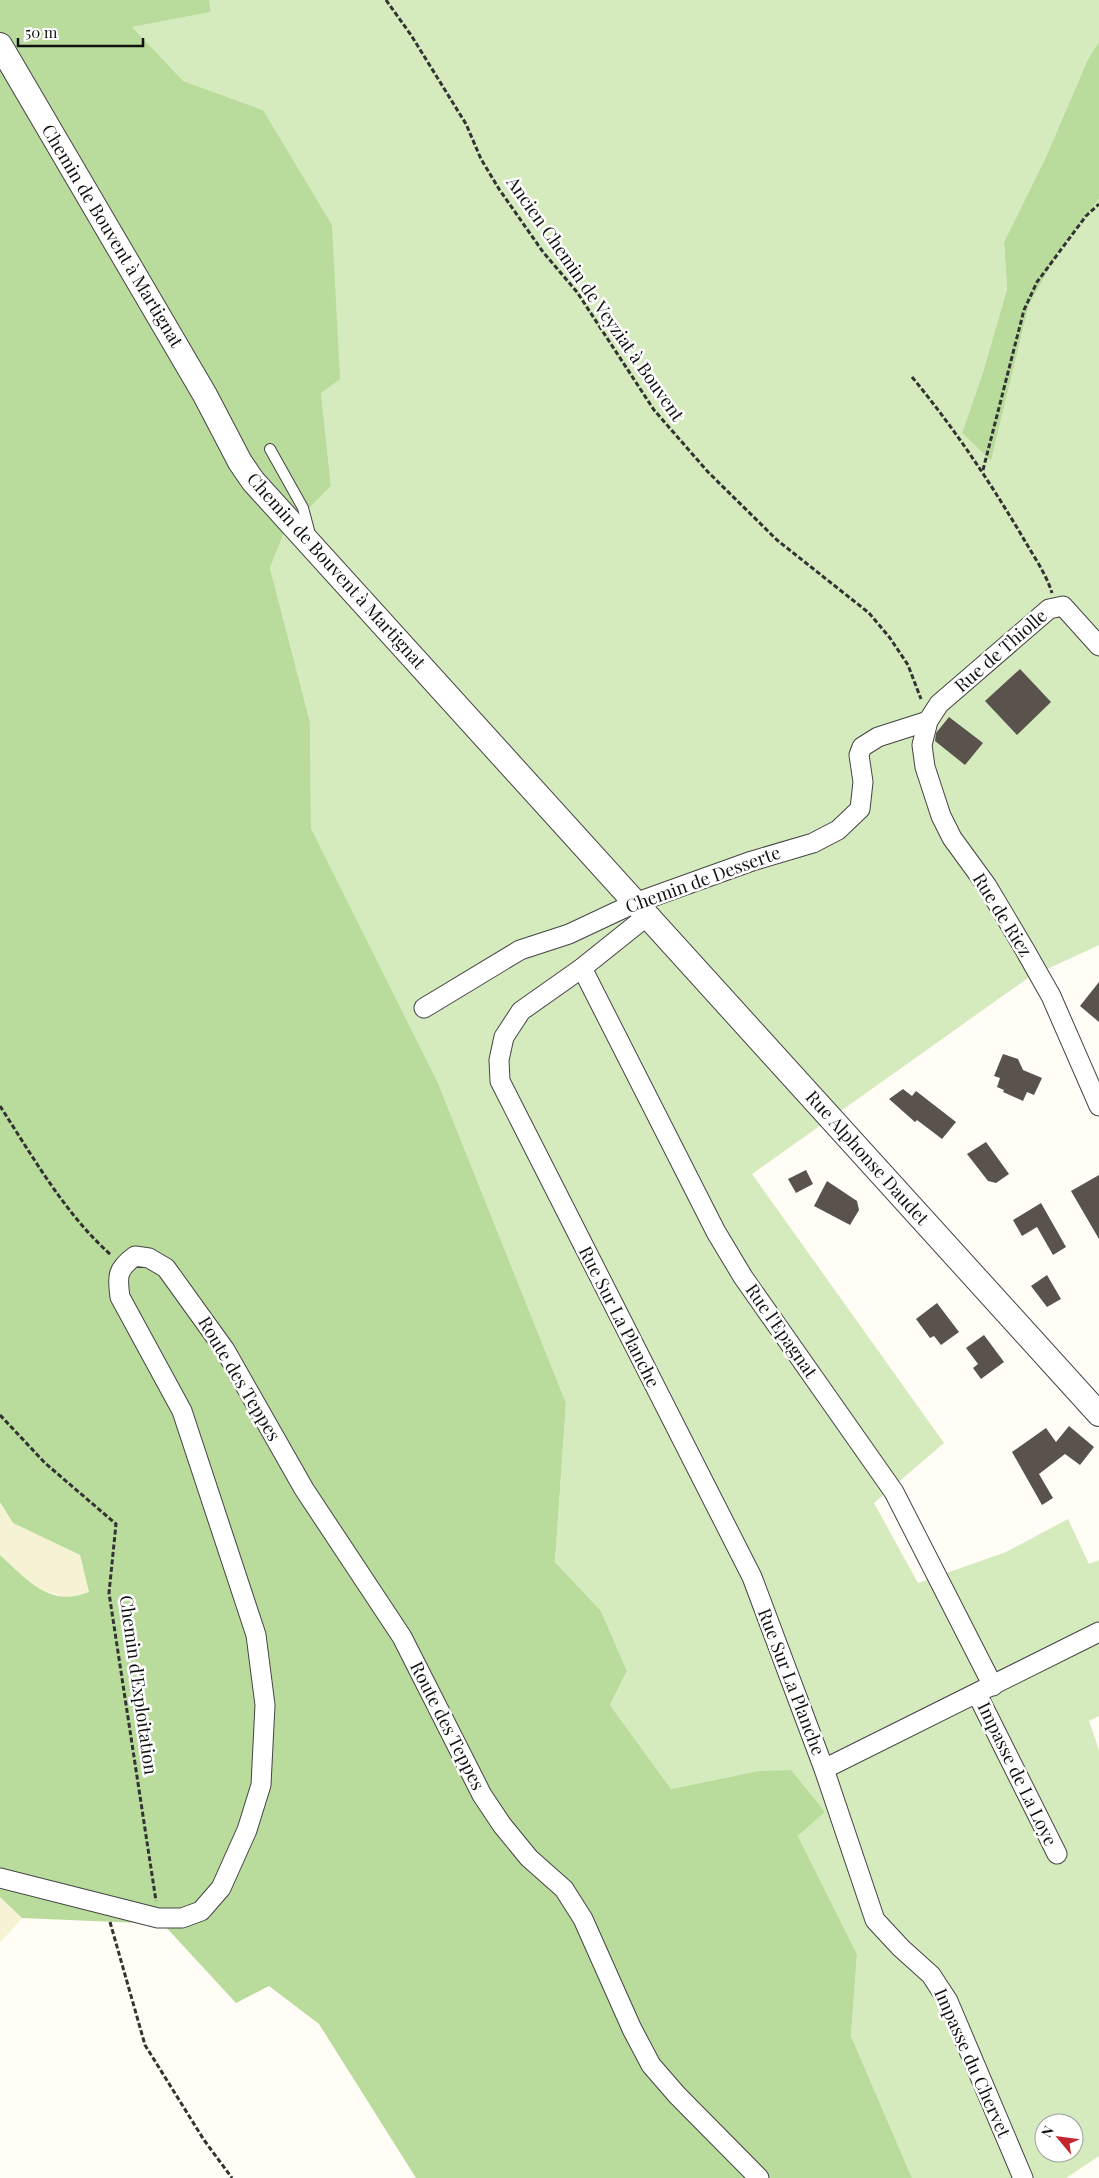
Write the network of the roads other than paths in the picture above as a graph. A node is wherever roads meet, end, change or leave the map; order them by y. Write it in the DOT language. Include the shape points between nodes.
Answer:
graph roads {
  1 [pos="0,45"];
  2 [pos="270,449"];
  3 [pos="315,550"];
  4 [pos="1099,646"];
  5 [pos="928,721"];
  6 [pos="641,909"];
  7 [pos="582,968"];
  8 [pos="424,1008"];
  9 [pos="1099,1106"];
  10 [pos="1099,1414"];
  11 [pos="1099,1632"];
  12 [pos="985,1690"];
  13 [pos="824,1769"];
  14 [pos="1057,1854"];
  15 [pos="0,1878"];
  16 [pos="759,2178"];
  17 [pos="1022,2178"];
  1 -- 3 [label="street, Chemin de Bouvent à Martignat" via="205,395 240,462 268,499"];
  2 -- 3 [label="lane" via="303,508"];
  3 -- 6 [label="street, Chemin de Bouvent à Martignat"];
  4 -- 5 [label="street, Rue de Thiolle" via="1063,606 1055,606 939,704"];
  5 -- 6 [label="street, Chemin de Desserte" via="878,737 862,747 859,755 864,782 860,809 838,830 813,843 752,861"];
  5 -- 9 [label="street, Rue de Riez" via="922,745 925,767 941,816 952,838 987,886 1051,996"];
  6 -- 7 [label="street, Rue Sur La Planche"];
  6 -- 8 [label="street, Chemin de Desserte" via="520,950"];
  6 -- 10 [label="street, Rue Alphonse Daudet"];
  7 -- 12 [label="street, Rue l'Epagnat" via="716,1232 743,1277 894,1492"];
  7 -- 13 [label="street, Rue Sur La Planche" via="521,1011 504,1037 498,1060 500,1081 752,1578"];
  11 -- 12 [label="street"];
  12 -- 13 [label="street"];
  12 -- 14 [label="street, Impasse de La Loye"];
  13 -- 17 [label="street, Impasse du Chervet" via="875,1920 931,1975 948,2001"];
  15 -- 16 [label="street, Route des Teppes" via="158,1918 182,1918 200,1911 221,1888 247,1830 261,1785 265,1705 256,1635 182,1411 120,1297 118,1279 123,1265 135,1256 149,1258 166,1268 225,1350 304,1490 402,1637 482,1795 529,1858 564,1889 583,1919 651,2065"];
}
